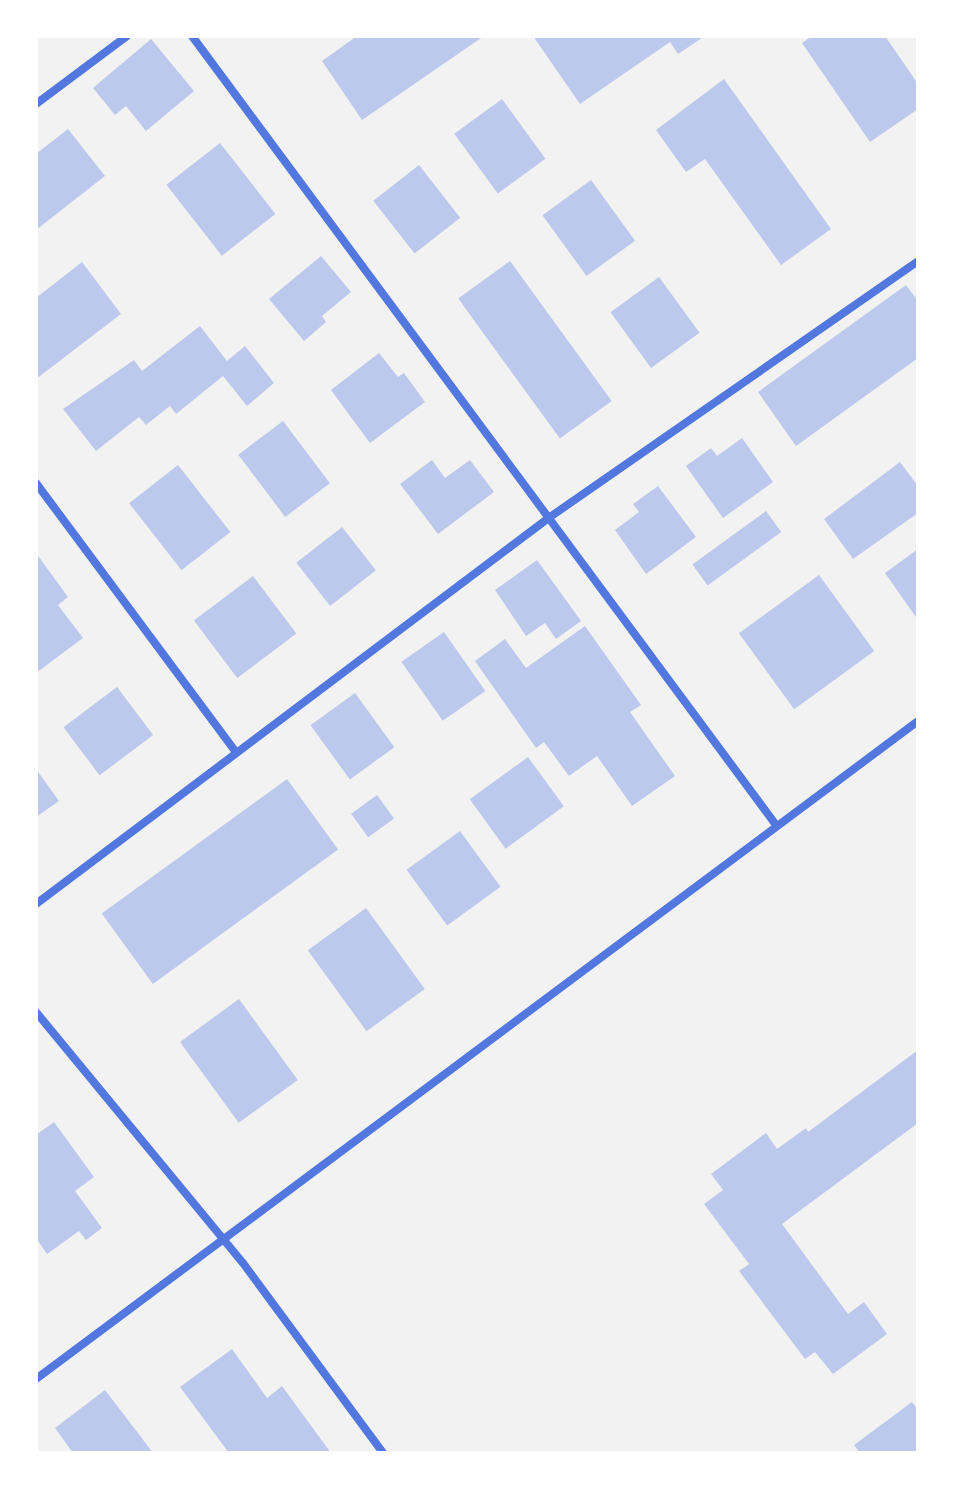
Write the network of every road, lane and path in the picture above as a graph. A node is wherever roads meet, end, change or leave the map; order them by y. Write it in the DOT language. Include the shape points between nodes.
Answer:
graph roads {
  1 [pos="127,36"];
  2 [pos="192,36"];
  3 [pos="36,104"];
  4 [pos="918,261"];
  5 [pos="36,483"];
  6 [pos="550,517"];
  7 [pos="918,721"];
  8 [pos="236,752"];
  9 [pos="776,825"];
  10 [pos="36,904"];
  11 [pos="36,1012"];
  12 [pos="225,1241"];
  13 [pos="36,1379"];
  14 [pos="383,1453"];
  1 -- 3 [label="street"];
  2 -- 6 [label="street"];
  4 -- 6 [label="street"];
  5 -- 8 [label="street"];
  6 -- 8 [label="street"];
  6 -- 9 [label="street"];
  7 -- 9 [label="street"];
  8 -- 10 [label="street"];
  9 -- 12 [label="street"];
  11 -- 12 [label="street"];
  12 -- 13 [label="street"];
  12 -- 14 [label="street"];
}
